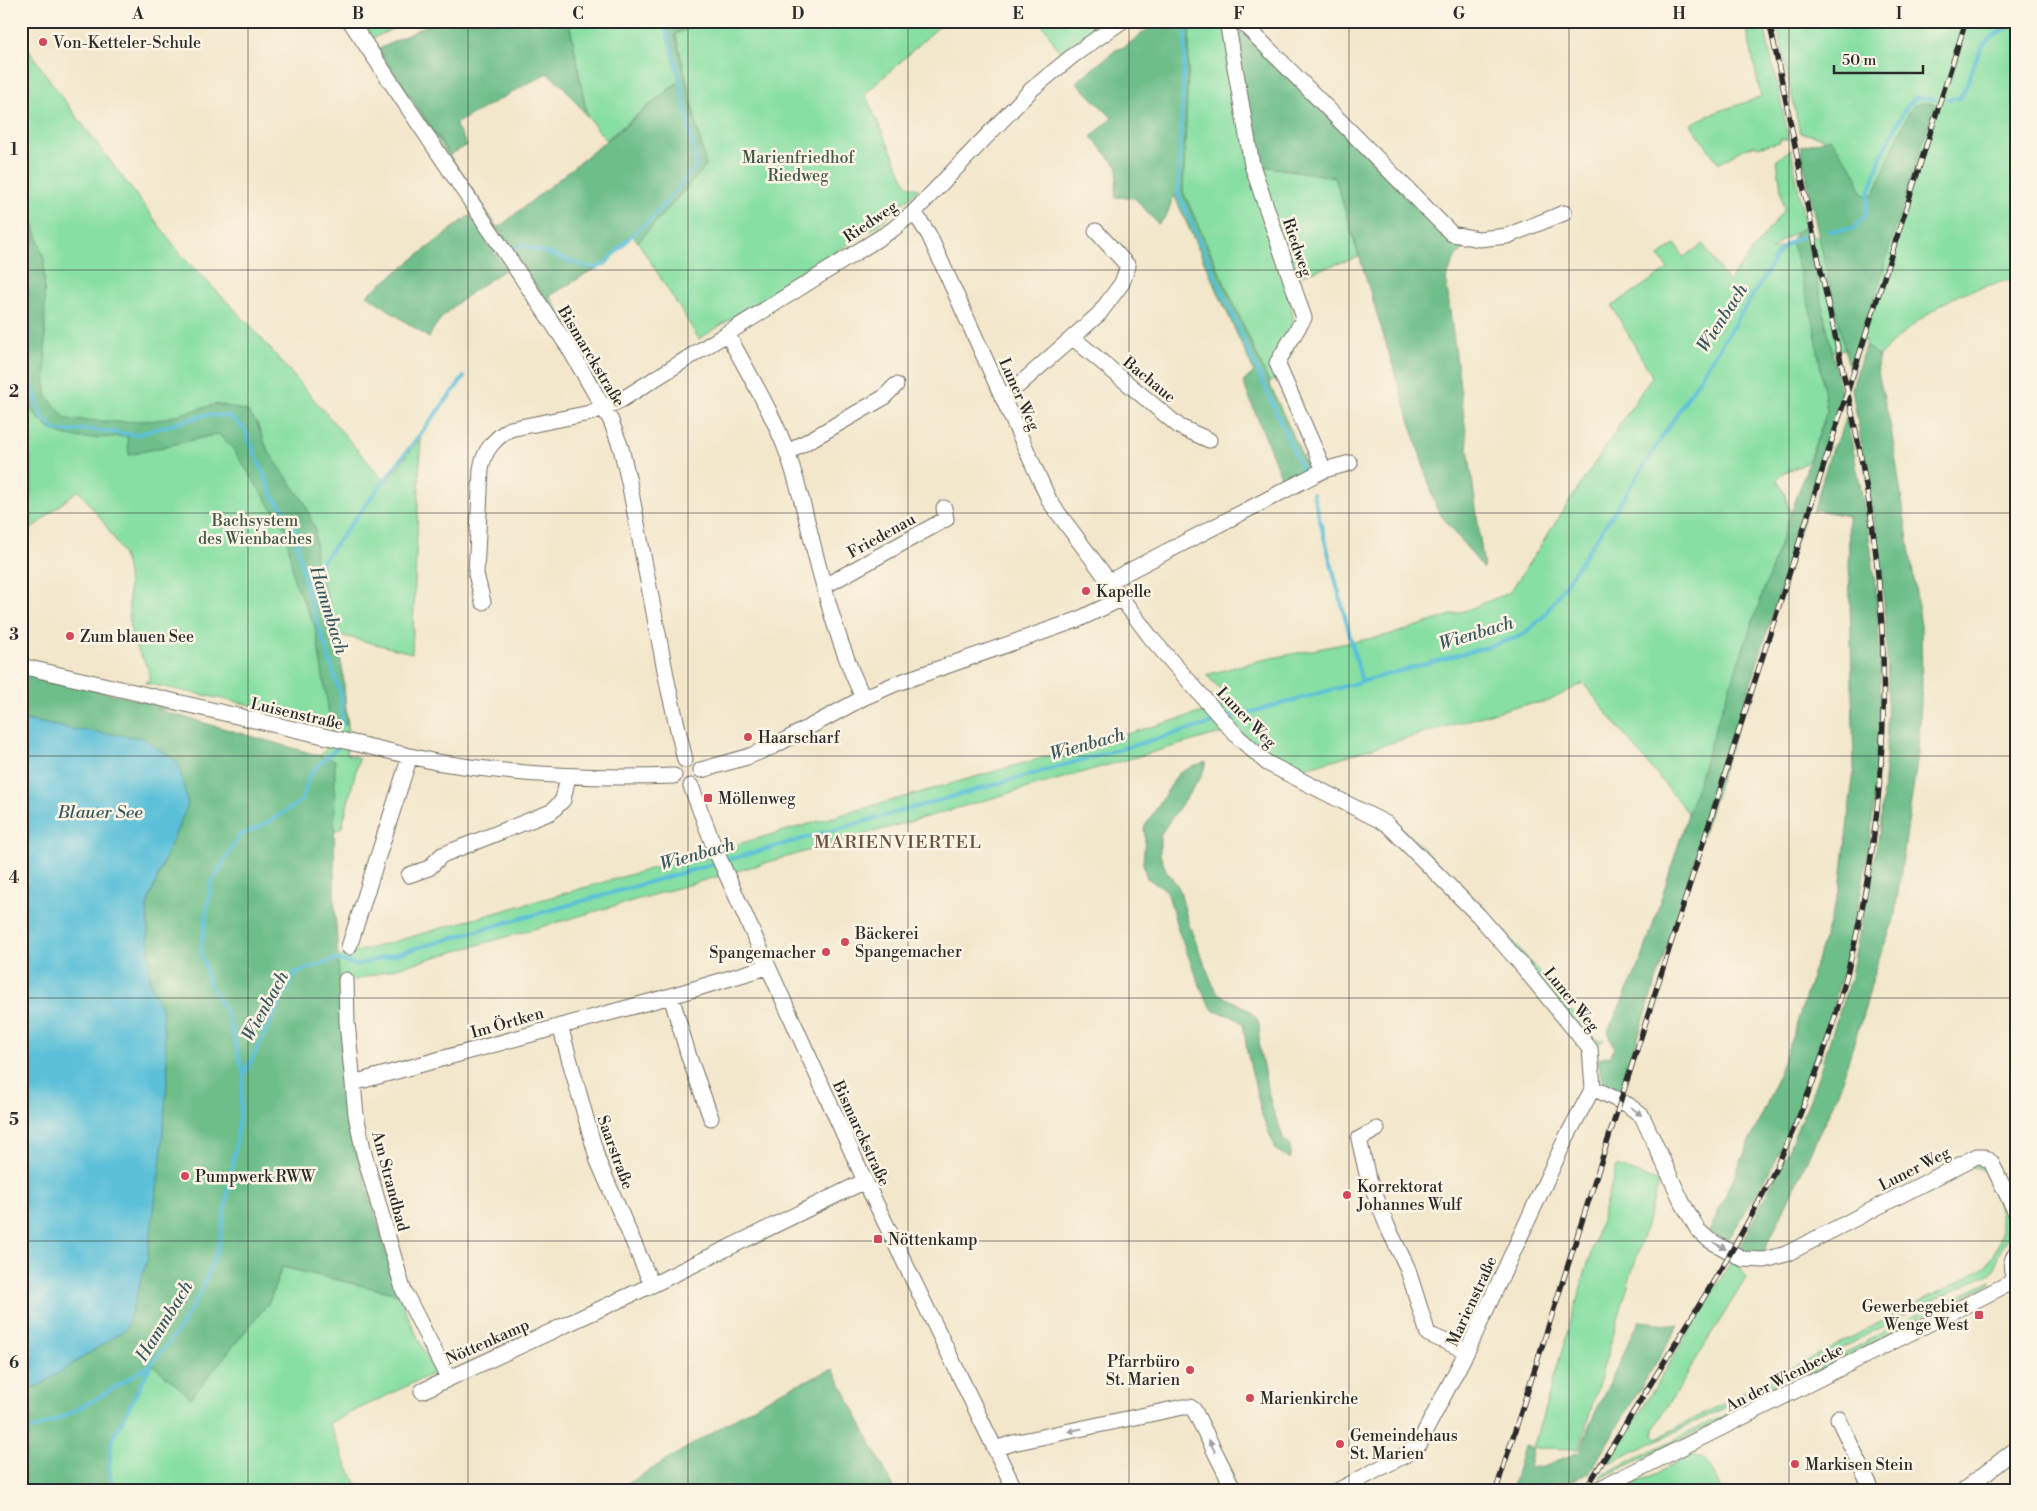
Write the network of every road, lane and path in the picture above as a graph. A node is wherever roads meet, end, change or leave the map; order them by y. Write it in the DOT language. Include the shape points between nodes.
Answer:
graph roads {
  1 [pos="350,21"];
  2 [pos="1122,21"];
  3 [pos="1227,21"];
  4 [pos="1241,21"];
  5 [pos="914,212"];
  6 [pos="1564,213"];
  7 [pos="1096,231"];
  8 [pos="727,333"];
  9 [pos="1073,338"];
  10 [pos="896,385"];
  11 [pos="1002,397"];
  12 [pos="604,408"];
  13 [pos="1209,440"];
  14 [pos="787,453"];
  15 [pos="1350,463"];
  16 [pos="1324,470"];
  17 [pos="944,508"];
  18 [pos="1108,582"];
  19 [pos="822,583"];
  20 [pos="1121,599"];
  21 [pos="483,602"];
  22 [pos="21,666"];
  23 [pos="862,698"];
  24 [pos="410,756"];
  25 [pos="685,760"];
  26 [pos="701,770"];
  27 [pos="568,776"];
  28 [pos="674,776"];
  29 [pos="691,786"];
  30 [pos="409,875"];
  31 [pos="349,947"];
  32 [pos="767,968"];
  33 [pos="346,980"];
  34 [pos="671,996"];
  35 [pos="560,1026"];
  36 [pos="353,1083"];
  37 [pos="1593,1088"];
  38 [pos="711,1118"];
  39 [pos="1377,1129"];
  40 [pos="865,1181"];
  41 [pos="2016,1213"];
  42 [pos="2016,1252"];
  43 [pos="2015,1282"];
  44 [pos="652,1285"];
  45 [pos="1467,1350"];
  46 [pos="448,1378"];
  47 [pos="422,1391"];
  48 [pos="1838,1418"];
  49 [pos="2016,1448"];
  50 [pos="995,1449"];
  51 [pos="1015,1490"];
  52 [pos="1234,1490"];
  53 [pos="1339,1490"];
  54 [pos="1597,1490"];
  55 [pos="1872,1490"];
  56 [pos="1964,1490"];
  1 -- 12 [label="street, Bismarckstraße" via="569,348"];
  2 -- 5 [label="street, Riedweg" via="1032,89"];
  3 -- 16 [label="street, Riedweg" via="1252,165 1304,318 1277,363"];
  4 -- 6 [label="street" via="1452,234 1479,239 1507,236"];
  5 -- 8 [label="street, Riedweg" via="892,230"];
  5 -- 11 [label="street, Luner Weg" via="930,234"];
  7 -- 9 [label="street" via="1128,266 1122,283 1099,314"];
  8 -- 12 [label="street, Riedweg"];
  8 -- 14 [label="street"];
  9 -- 11 [label="street"];
  9 -- 13 [label="street, Bachaue" via="1180,427"];
  10 -- 14 [label="street" via="883,398"];
  11 -- 18 [label="street, Luner Weg" via="1050,502"];
  12 -- 21 [label="street, Riedweg" via="510,430 500,435 485,452 481,469 476,574"];
  12 -- 25 [label="street, Bismarckstraße" via="621,448 629,482"];
  14 -- 19 [label="street" via="806,512"];
  15 -- 16 [label="street"];
  16 -- 18 [label="street"];
  17 -- 19 [label="street, Friedenau" via="946,519 832,582"];
  18 -- 20 [label="street, Luner Weg"];
  19 -- 23 [label="street"];
  20 -- 23 [label="street" via="1077,620"];
  20 -- 37 [label="street, Luner Weg" via="1213,708 1267,763 1387,824 1479,916 1590,1049"];
  22 -- 24 [label="street, Luisenstraße"];
  23 -- 26 [label="street" via="774,746"];
  24 -- 27 [label="street, Luisenstraße" via="478,769"];
  24 -- 31 [label="street"];
  25 -- 26 [label="street" via="695,761"];
  25 -- 28 [label="street" via="676,766"];
  26 -- 29 [label="street" via="700,780"];
  27 -- 28 [label="street, Luisenstraße"];
  27 -- 30 [label="street" via="563,800 551,812 442,855 429,868"];
  28 -- 29 [label="street" via="680,784"];
  29 -- 32 [label="street, Bismarckstraße"];
  32 -- 34 [label="street, Im Örtken"];
  32 -- 40 [label="street, Bismarckstraße"];
  33 -- 36 [label="street, Am Strandbad"];
  34 -- 35 [label="street, Im Örtken"];
  34 -- 38 [label="street"];
  35 -- 36 [label="street, Im Örtken"];
  35 -- 44 [label="street, Saarstraße" via="598,1161"];
  36 -- 46 [label="street, Am Strandbad" via="364,1154 402,1288"];
  37 -- 41 [label="street, Luner Weg, one-way" via="1628,1105 1642,1116 1698,1230 1743,1259 1764,1260 1786,1254 1977,1156 1991,1162"];
  37 -- 45 [label="street, Marienstraße" via="1566,1138"];
  39 -- 45 [label="street" via="1359,1139 1367,1174 1407,1267 1428,1334"];
  40 -- 44 [label="street, Nöttenkamp"];
  40 -- 50 [label="street, Bismarckstraße"];
  42 -- 43 [label="street" via="2011,1263"];
  43 -- 54 [label="street, An der Wienbecke"];
  44 -- 46 [label="street, Nöttenkamp"];
  45 -- 53 [label="street, Marienstraße" via="1418,1445 1406,1455"];
  46 -- 47 [label="street, Nöttenkamp"];
  48 -- 55 [label="street"];
  49 -- 56 [label="street"];
  50 -- 51 [label="street, Bismarckstraße"];
  52 -- 50 [label="street, one-way" via="1190,1407"];
}
